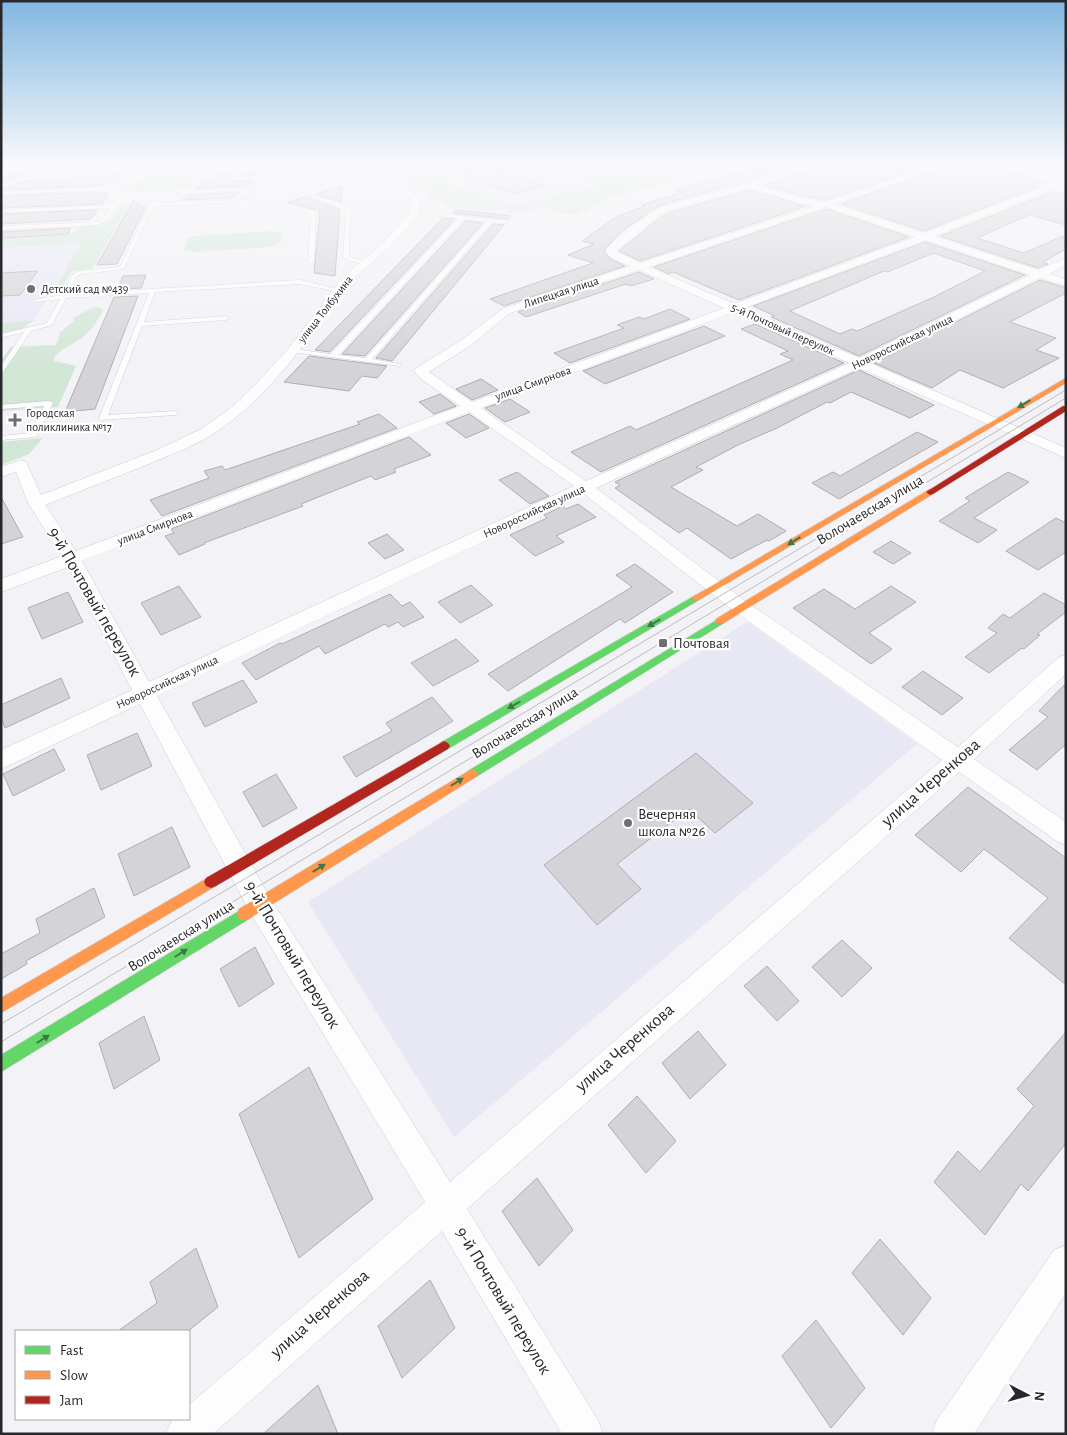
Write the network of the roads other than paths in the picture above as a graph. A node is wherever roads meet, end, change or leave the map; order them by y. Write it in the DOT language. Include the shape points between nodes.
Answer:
graph roads {
  1 [pos="139,233"];
  2 [pos="314,233"];
  3 [pos="347,233"];
  4 [pos="397,233"];
  5 [pos="448,233"];
  6 [pos="480,233"];
  7 [pos="631,233"];
  8 [pos="742,233"];
  9 [pos="912,233"];
  10 [pos="934,233"];
  11 [pos="924,237"];
  12 [pos="1066,261"];
  13 [pos="312,262"];
  14 [pos="366,263"];
  15 [pos="640,266"];
  16 [pos="1039,274"];
  17 [pos="1066,283"];
  18 [pos="339,290"];
  19 [pos="153,291"];
  20 [pos="65,296"];
  21 [pos="36,300"];
  22 [pos="735,308"];
  23 [pos="226,318"];
  24 [pos="141,324"];
  25 [pos="28,331"];
  26 [pos="1,336"];
  27 [pos="293,351"];
  28 [pos="333,356"];
  29 [pos="367,361"];
  30 [pos="860,364"];
  31 [pos="398,365"];
  32 [pos="1,371"];
  33 [pos="1066,380"];
  34 [pos="470,406"];
  35 [pos="1,407"];
  36 [pos="1066,408"];
  37 [pos="175,413"];
  38 [pos="994,422"];
  39 [pos="1023,435"];
  40 [pos="1,438"];
  41 [pos="1066,454"];
  42 [pos="11,468"];
  43 [pos="585,487"];
  44 [pos="36,503"];
  45 [pos="72,559"];
  46 [pos="1,586"];
  47 [pos="716,587"];
  48 [pos="741,607"];
  49 [pos="1066,662"];
  50 [pos="145,692"];
  51 [pos="1,760"];
  52 [pos="958,760"];
  53 [pos="1066,835"];
  54 [pos="240,866"];
  55 [pos="260,905"];
  56 [pos="1,1006"];
  57 [pos="1,1064"];
  58 [pos="445,1204"];
  59 [pos="1066,1262"];
  60 [pos="184,1434"];
  61 [pos="584,1434"];
  62 [pos="951,1434"];
  1 -- 20 [label="lane" via="122,268 81,272 74,276"];
  2 -- 13 [label="lane"];
  3 -- 14 [label="lane" via="346,258"];
  4 -- 14 [label="street, улица Толбухина"];
  5 -- 28 [label="lane"];
  6 -- 29 [label="lane"];
  7 -- 15 [label="street, 5-й Почтовый переулок" via="610,252"];
  8 -- 15 [label="street, Липецкая улица"];
  9 -- 11 [label="street"];
  10 -- 11 [label="street, улица Смирнова"];
  11 -- 16 [label="street"];
  11 -- 22 [label="street, улица Смирнова"];
  12 -- 16 [label="street, Новороссийская улица"];
  14 -- 18 [label="street, улица Толбухина"];
  15 -- 22 [label="street, 5-й Почтовый переулок"];
  15 -- 34 [label="street, Липецкая улица" via="506,311 474,337 421,371"];
  16 -- 17 [label="street"];
  16 -- 30 [label="street, Новороссийская улица"];
  18 -- 19 [label="lane" via="300,282"];
  18 -- 27 [label="street, улица Толбухина"];
  19 -- 20 [label="lane"];
  19 -- 24 [label="lane"];
  20 -- 21 [label="lane"];
  20 -- 25 [label="lane" via="50,324"];
  22 -- 30 [label="street, 5-й Почтовый переулок"];
  22 -- 34 [label="street, улица Смирнова"];
  23 -- 24 [label="lane"];
  24 -- 37 [label="lane" via="102,418"];
  25 -- 26 [label="lane"];
  25 -- 32 [label="lane"];
  27 -- 28 [label="lane"];
  27 -- 44 [label="street, улица Толбухина" via="236,411 206,432"];
  28 -- 29 [label="lane"];
  29 -- 31 [label="lane"];
  30 -- 38 [label="street, 5-й Почтовый переулок"];
  30 -- 43 [label="street, Новороссийская улица"];
  33 -- 38 [label="main road, Волочаевская улица, one-way"];
  34 -- 43 [label="street"];
  34 -- 45 [label="street, улица Смирнова"];
  35 -- 40 [label="lane" via="48,403 33,436"];
  36 -- 39 [label="main road, Волочаевская улица"];
  38 -- 39 [label="street, 5-й Почтовый переулок"];
  38 -- 47 [label="main road, Волочаевская улица, one-way"];
  39 -- 41 [label="street, 5-й Почтовый переулок"];
  39 -- 48 [label="main road, Волочаевская улица"];
  42 -- 44 [label="street, 9-й Почтовый переулок"];
  43 -- 47 [label="street"];
  43 -- 50 [label="street, Новороссийская улица"];
  44 -- 45 [label="street, 9-й Почтовый переулок"];
  45 -- 46 [label="street, улица Смирнова"];
  45 -- 50 [label="street, 9-й Почтовый переулок"];
  47 -- 48 [label="street"];
  47 -- 54 [label="main road, Волочаевская улица, one-way"];
  48 -- 52 [label="street"];
  55 -- 48 [label="main road, Волочаевская улица, one-way"];
  49 -- 52 [label="street, улица Черенкова"];
  50 -- 51 [label="street, Новороссийская улица"];
  50 -- 54 [label="street, 9-й Почтовый переулок"];
  52 -- 53 [label="street"];
  52 -- 58 [label="street, улица Черенкова"];
  54 -- 55 [label="street, 9-й Почтовый переулок"];
  54 -- 56 [label="main road, Волочаевская улица"];
  57 -- 55 [label="main road, Волочаевская улица, one-way"];
  55 -- 58 [label="street, 9-й Почтовый переулок"];
  58 -- 60 [label="street, улица Черенкова"];
  58 -- 61 [label="street, 9-й Почтовый переулок"];
  59 -- 62 [label="street"];
}
